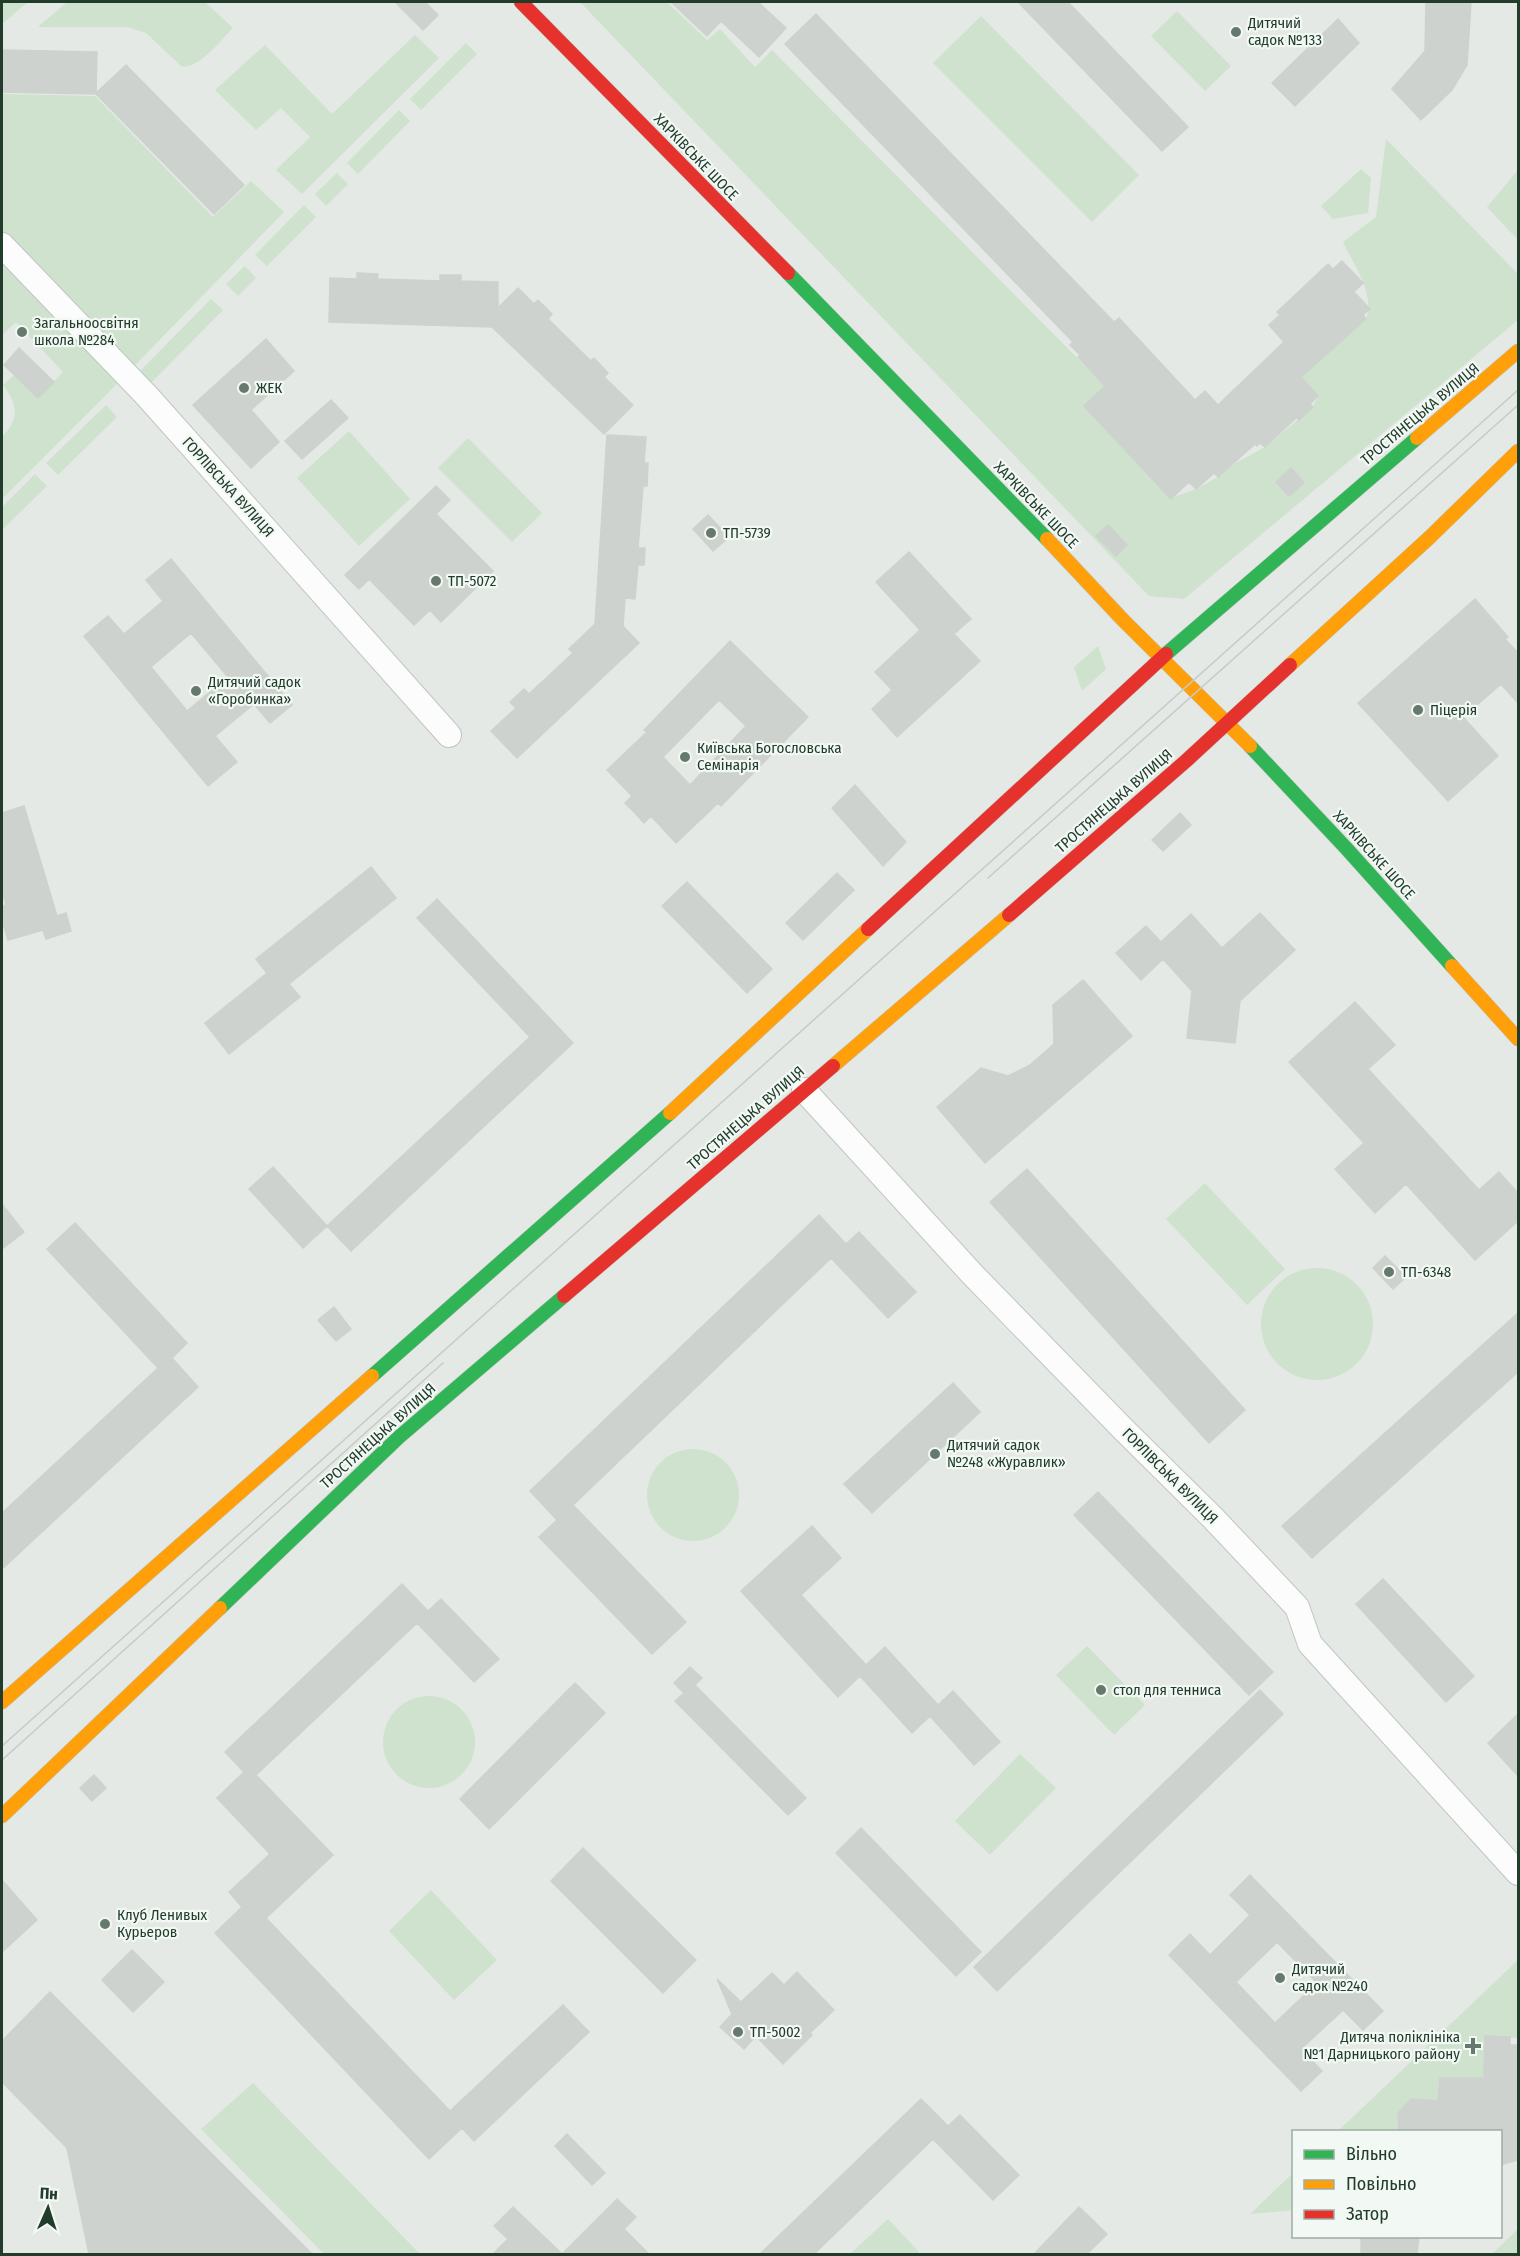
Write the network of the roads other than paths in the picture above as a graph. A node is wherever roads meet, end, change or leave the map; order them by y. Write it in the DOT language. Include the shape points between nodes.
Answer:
graph roads {
  1 [pos="521,2"];
  2 [pos="2,245"];
  3 [pos="1518,351"];
  4 [pos="1518,451"];
  5 [pos="1161,658"];
  6 [pos="1226,722"];
  7 [pos="449,735"];
  8 [pos="1518,1039"];
  9 [pos="804,1090"];
  10 [pos="2,1702"];
  11 [pos="2,1816"];
  12 [pos="1518,1873"];
  1 -- 5 [label="main road, ХАРКІВСЬКЕ ШОСЕ"];
  2 -- 7 [label="street, ГОРЛІВСЬКА ВУЛИЦЯ" via="147,396"];
  3 -- 5 [label="main road, ТРОСТЯНЕЦЬКА ВУЛИЦЯ"];
  4 -- 6 [label="main road, ТРОСТЯНЕЦЬКА ВУЛИЦЯ" via="1430,537"];
  5 -- 6 [label="main road, ХАРКІВСЬКЕ ШОСЕ"];
  5 -- 10 [label="main road, ТРОСТЯНЕЦЬКА ВУЛИЦЯ" via="705,1082"];
  6 -- 8 [label="main road, ХАРКІВСЬКЕ ШОСЕ"];
  6 -- 9 [label="main road, ТРОСТЯНЕЦЬКА ВУЛИЦЯ" via="1037,891"];
  9 -- 11 [label="main road, ТРОСТЯНЕЦЬКА ВУЛИЦЯ" via="399,1437"];
  9 -- 12 [label="street, ГОРЛІВСЬКА ВУЛИЦЯ" via="973,1275 1297,1607 1310,1644"];
}
